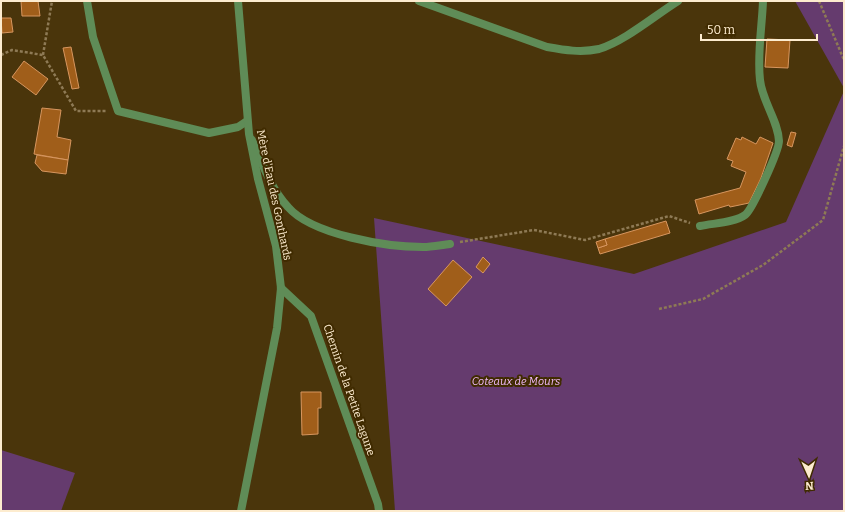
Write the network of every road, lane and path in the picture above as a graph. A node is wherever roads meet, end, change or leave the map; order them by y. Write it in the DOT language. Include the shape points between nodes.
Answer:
graph roads {
  1 [pos="52,1"];
  2 [pos="87,1"];
  3 [pos="238,1"];
  4 [pos="419,1"];
  5 [pos="678,1"];
  6 [pos="764,1"];
  7 [pos="819,1"];
  8 [pos="1,55"];
  9 [pos="43,55"];
  10 [pos="844,60"];
  11 [pos="118,111"];
  12 [pos="247,121"];
  13 [pos="249,134"];
  14 [pos="844,146"];
  15 [pos="700,226"];
  16 [pos="450,244"];
  17 [pos="281,288"];
  18 [pos="659,309"];
  19 [pos="241,511"];
  20 [pos="378,511"];
  1 -- 9 [label="path"];
  2 -- 11 [label="street" via="93,37"];
  3 -- 12 [label="street, Mère d'Eau des Gonthards"];
  4 -- 5 [label="street" via="547,47 565,51 599,49 621,39"];
  6 -- 15 [label="street" via="760,81 777,130 778,147 751,208 745,215"];
  7 -- 10 [label="path"];
  8 -- 9 [label="path" via="12,50"];
  9 -- 11 [label="path" via="76,110"];
  11 -- 12 [label="street" via="209,133 238,127"];
  12 -- 13 [label="street, Mère d'Eau des Gonthards"];
  13 -- 16 [label="street" via="278,195 300,218 321,228 351,237 404,246"];
  13 -- 17 [label="street, Mère d'Eau des Gonthards" via="276,246"];
  14 -- 18 [label="path" via="823,220 764,265 703,299"];
  15 -- 16 [label="path" via="669,216 585,240 534,230"];
  17 -- 19 [label="street, Mère d'Eau des Gonthards" via="277,328"];
  17 -- 20 [label="street, Chemin de la Petite Lagune" via="311,316 378,504"];
}
